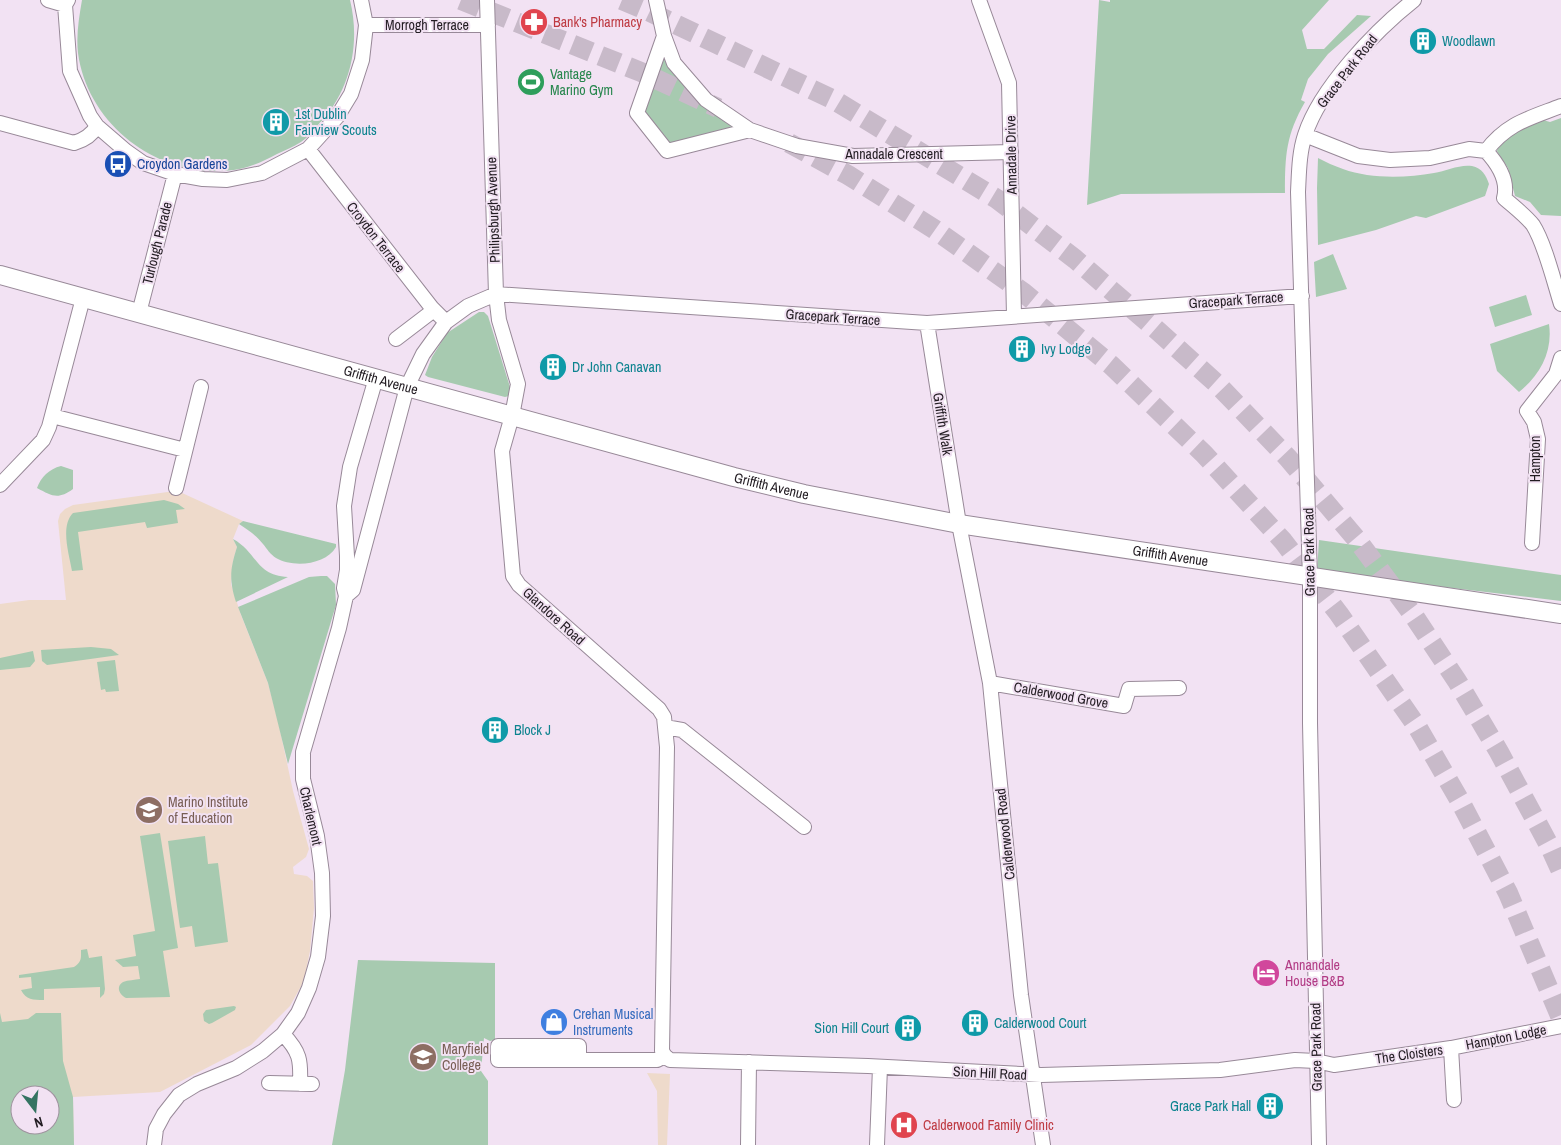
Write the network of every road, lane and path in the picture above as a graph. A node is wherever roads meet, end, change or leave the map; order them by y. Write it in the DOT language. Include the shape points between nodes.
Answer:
graph roads {
  1 [pos="48,0"];
  2 [pos="361,0"];
  3 [pos="487,0"];
  4 [pos="656,0"];
  5 [pos="979,0"];
  6 [pos="1414,0"];
  7 [pos="66,2"];
  8 [pos="366,25"];
  9 [pos="488,25"];
  10 [pos="664,36"];
  11 [pos="1561,106"];
  12 [pos="0,124"];
  13 [pos="97,126"];
  14 [pos="750,130"];
  15 [pos="1305,135"];
  16 [pos="308,149"];
  17 [pos="1486,151"];
  18 [pos="1011,152"];
  19 [pos="175,174"];
  20 [pos="0,275"];
  21 [pos="496,294"];
  22 [pos="1302,296"];
  23 [pos="84,298"];
  24 [pos="1561,304"];
  25 [pos="434,310"];
  26 [pos="139,313"];
  27 [pos="1014,316"];
  28 [pos="446,322"];
  29 [pos="927,323"];
  30 [pos="396,339"];
  31 [pos="1561,358"];
  32 [pos="376,378"];
  33 [pos="201,386"];
  34 [pos="407,387"];
  35 [pos="52,416"];
  36 [pos="512,416"];
  37 [pos="185,450"];
  38 [pos="0,486"];
  39 [pos="176,488"];
  40 [pos="959,524"];
  41 [pos="1532,543"];
  42 [pos="1310,578"];
  43 [pos="346,596"];
  44 [pos="1561,614"];
  45 [pos="990,683"];
  46 [pos="1178,688"];
  47 [pos="665,727"];
  48 [pos="804,827"];
  49 [pos="1561,1026"];
  50 [pos="283,1034"];
  51 [pos="1451,1048"];
  52 [pos="665,1056"];
  53 [pos="578,1060"];
  54 [pos="1316,1061"];
  55 [pos="749,1062"];
  56 [pos="880,1067"];
  57 [pos="1034,1075"];
  58 [pos="269,1083"];
  59 [pos="1454,1100"];
  60 [pos="154,1145"];
  61 [pos="748,1145"];
  62 [pos="877,1145"];
  63 [pos="1043,1145"];
  64 [pos="1318,1145"];
  1 -- 7 [label="street"];
  2 -- 8 [label="street"];
  3 -- 9 [label="street, Philipsburgh Avenue"];
  4 -- 10 [label="street, Annadale Crescent"];
  5 -- 18 [label="street, Annadale Drive" via="1009,83"];
  6 -- 15 [label="street, Grace Park Road" via="1368,41 1316,110"];
  7 -- 13 [label="street" via="70,71"];
  8 -- 9 [label="street, Morrogh Terrace"];
  8 -- 16 [label="street" via="362,60 351,94 337,117"];
  9 -- 21 [label="street, Philipsburgh Avenue"];
  10 -- 14 [label="street, Annadale Crescent" via="674,62 706,100"];
  10 -- 14 [label="street" via="637,113 667,151"];
  11 -- 17 [label="street" via="1504,131"];
  12 -- 13 [label="street" via="74,144 94,132"];
  13 -- 19 [label="street" via="143,163"];
  14 -- 18 [label="street, Annadale Crescent" via="797,146 853,156"];
  15 -- 17 [label="street" via="1358,156 1390,160 1430,158 1469,149"];
  15 -- 22 [label="street, Grace Park Road" via="1298,184"];
  16 -- 19 [label="street" via="262,173 227,180"];
  16 -- 25 [label="street, Croydon Terrace"];
  17 -- 24 [label="street" via="1497,162 1503,176 1504,198 1526,218 1539,237"];
  18 -- 27 [label="street, Annadale Drive"];
  19 -- 26 [label="street, Turlough Parade"];
  20 -- 23 [label="main road, Griffith Avenue"];
  21 -- 28 [label="street, Gracepark Terrace" via="468,306"];
  21 -- 29 [label="street, Gracepark Terrace"];
  21 -- 36 [label="street, Philipsburgh Avenue" via="499,320 518,384"];
  22 -- 27 [label="street, Gracepark Terrace"];
  22 -- 42 [label="street, Grace Park Road"];
  23 -- 26 [label="main road, Griffith Avenue"];
  23 -- 35 [label="street"];
  25 -- 28 [label="street, Croydon Terrace"];
  25 -- 30 [label="street"];
  26 -- 32 [label="main road, Griffith Avenue"];
  27 -- 29 [label="street, Gracepark Terrace"];
  28 -- 34 [label="street, Gracepark Terrace" via="423,354"];
  29 -- 40 [label="street, Griffith Walk"];
  31 -- 41 [label="street, Hampton" via="1556,374 1527,410 1538,439"];
  32 -- 34 [label="main road, Griffith Avenue"];
  32 -- 43 [label="street, Charlemont" via="350,467 344,506"];
  33 -- 37 [label="street"];
  34 -- 36 [label="main road, Griffith Avenue"];
  34 -- 43 [label="street, Charlemont" via="353,590"];
  35 -- 37 [label="street"];
  35 -- 38 [label="street" via="43,440"];
  36 -- 40 [label="main road, Griffith Avenue" via="804,494"];
  36 -- 47 [label="street, Glandore Road" via="502,451 513,576 659,709"];
  37 -- 39 [label="street"];
  40 -- 42 [label="main road, Griffith Avenue"];
  40 -- 45 [label="street, Calderwood Road"];
  42 -- 44 [label="main road, Griffith Avenue"];
  42 -- 54 [label="street, Grace Park Road"];
  43 -- 50 [label="street, Charlemont" via="303,752 303,779 321,864 321,938 309,988 298,1013"];
  45 -- 46 [label="street, Calderwood Grove" via="1124,706 1129,689"];
  45 -- 57 [label="street, Calderwood Road" via="1022,1004"];
  47 -- 48 [label="street" via="682,730"];
  47 -- 52 [label="street, Glandore Road" via="662,1051"];
  49 -- 51 [label="street, Hampton Lodge"];
  50 -- 58 [label="street" via="298,1055 306,1084"];
  50 -- 60 [label="street, Charlemont" via="236,1068 179,1095 156,1129"];
  51 -- 54 [label="street, The Cloisters" via="1334,1065"];
  51 -- 59 [label="street, The Cloisters"];
  52 -- 53 [label="street" via="657,1060"];
  52 -- 55 [label="street, Sion Hill Road" via="670,1060"];
  53 -- 53 [label="street" via="498,1060 498,1046 578,1046"];
  54 -- 57 [label="street, Sion Hill Road" via="1295,1060 1220,1070"];
  54 -- 64 [label="street, Grace Park Road"];
  55 -- 56 [label="street, Sion Hill Road"];
  55 -- 61 [label="street"];
  56 -- 57 [label="street, Sion Hill Road"];
  56 -- 62 [label="street"];
  57 -- 63 [label="street, Calderwood Road"];
}
